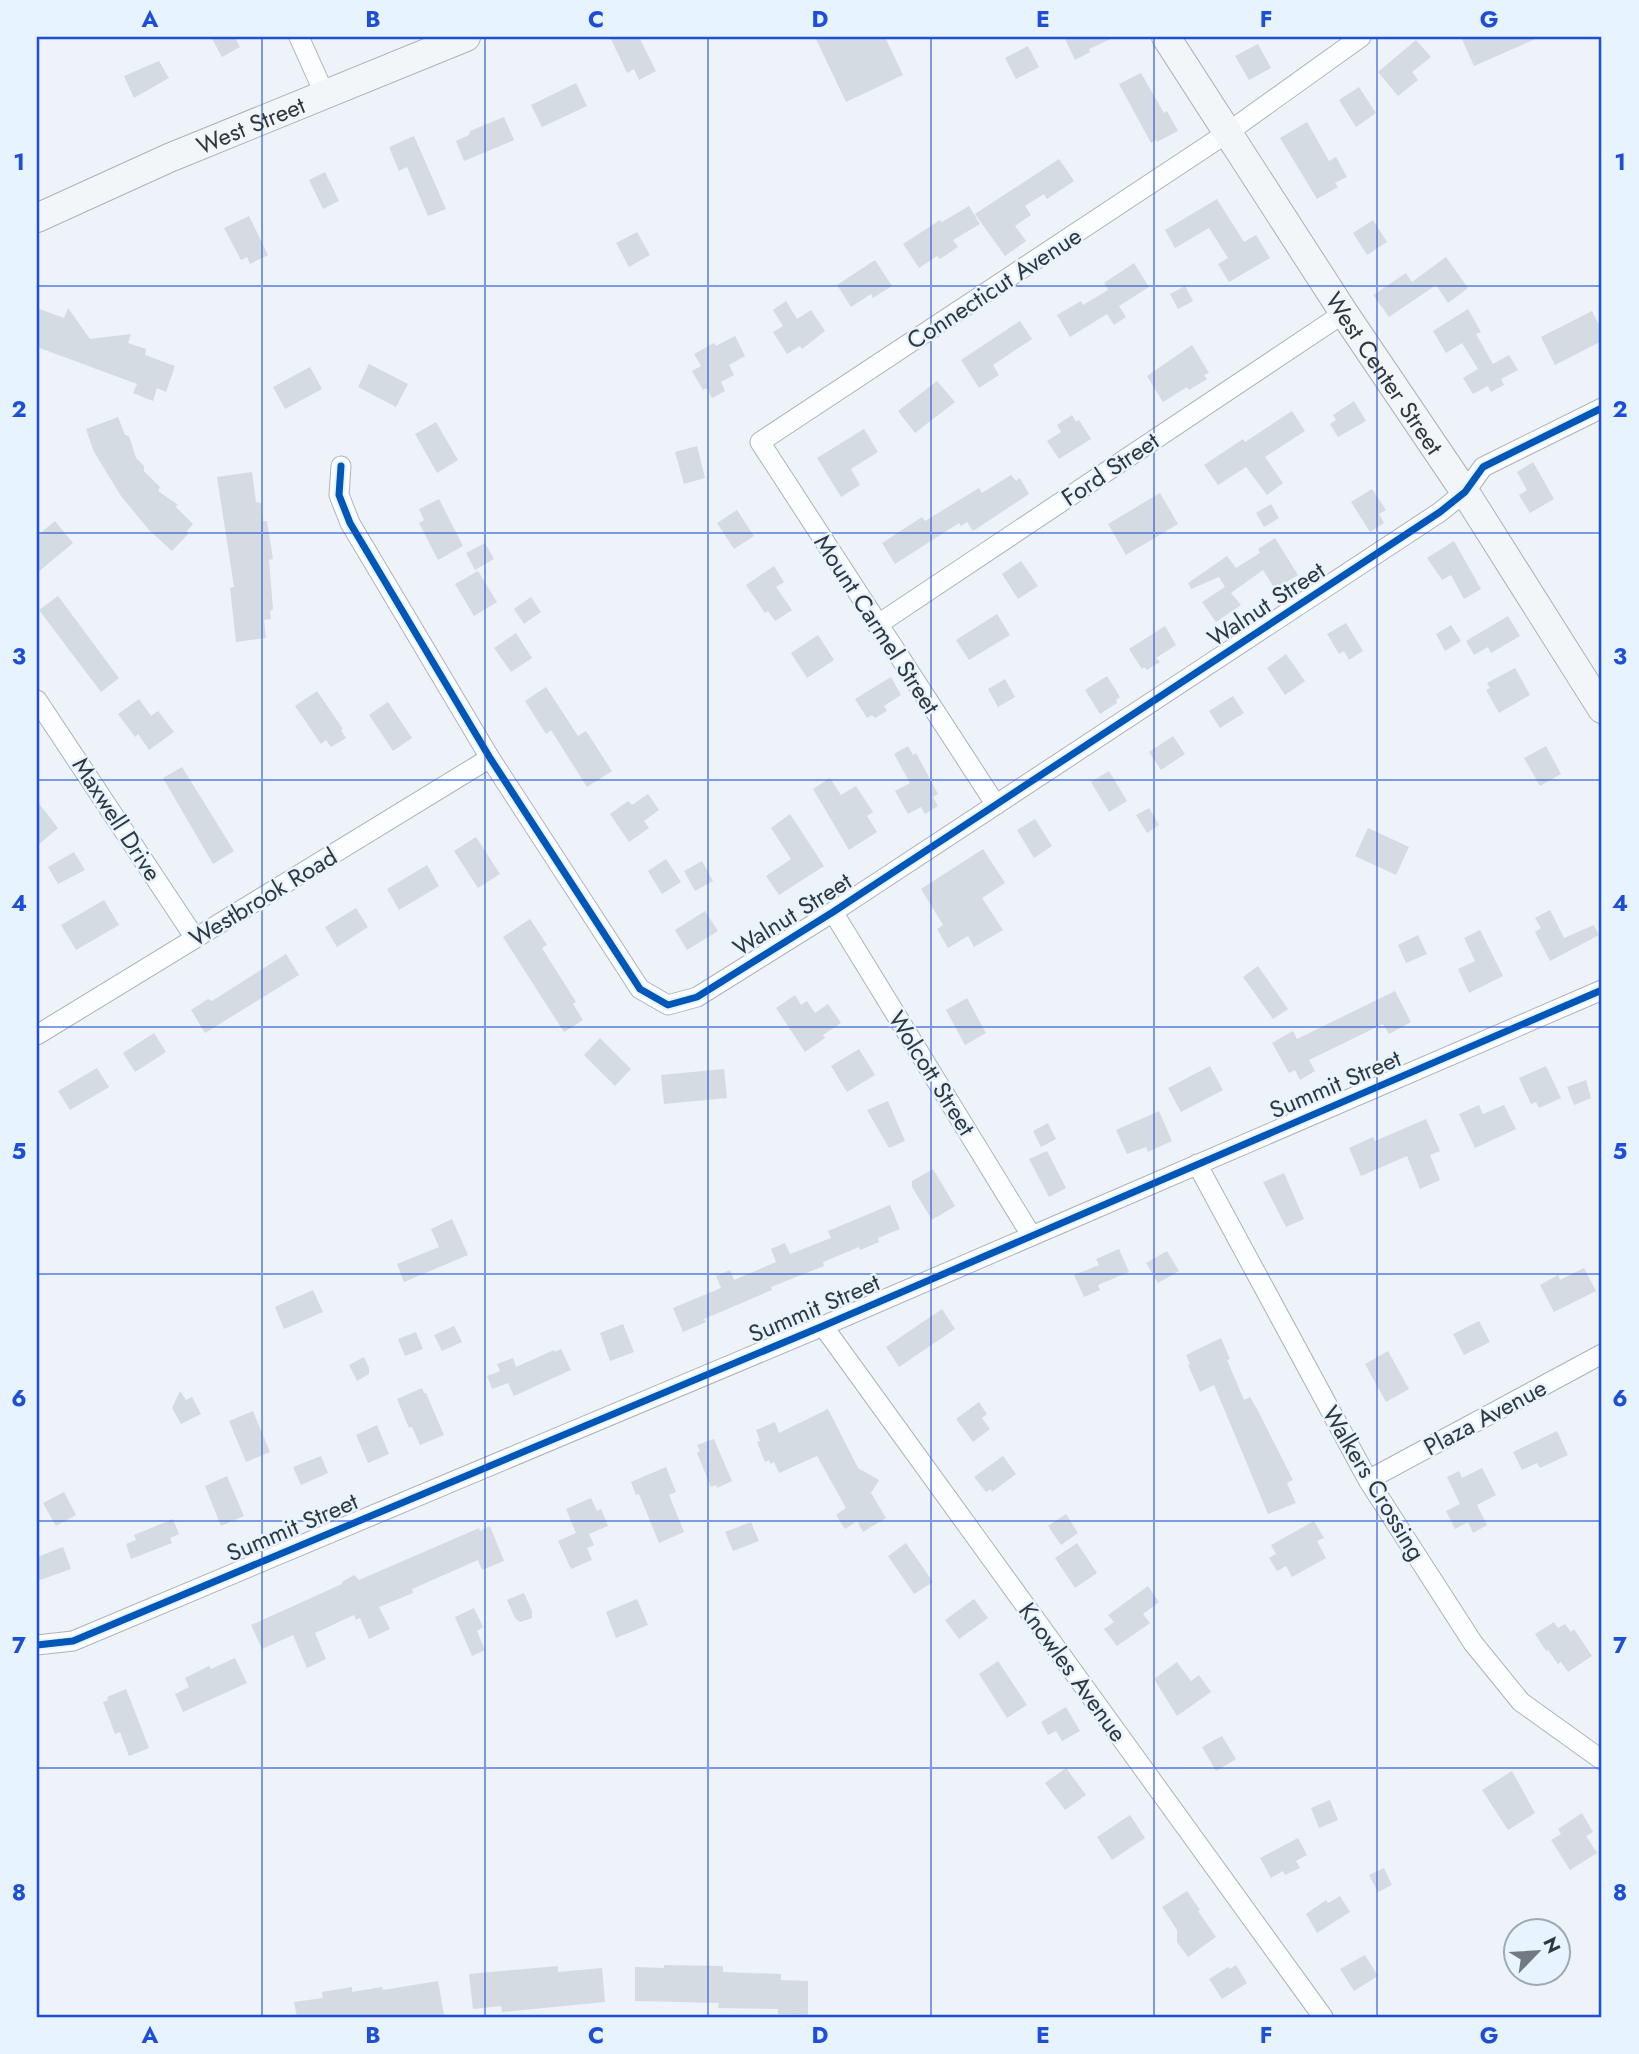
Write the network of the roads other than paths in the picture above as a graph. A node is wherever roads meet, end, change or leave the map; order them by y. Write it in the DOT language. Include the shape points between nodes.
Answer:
graph roads {
  1 [pos="299,37"];
  2 [pos="466,37"];
  3 [pos="1166,37"];
  4 [pos="1361,37"];
  5 [pos="325,94"];
  6 [pos="1227,133"];
  7 [pos="37,218"];
  8 [pos="1344,313"];
  9 [pos="1602,408"];
  10 [pos="760,443"];
  11 [pos="341,466"];
  12 [pos="1465,492"];
  13 [pos="877,625"];
  14 [pos="37,700"];
  15 [pos="1602,709"];
  16 [pos="489,758"];
  17 [pos="996,805"];
  18 [pos="833,912"];
  19 [pos="195,938"];
  20 [pos="1602,990"];
  21 [pos="37,1035"];
  22 [pos="1197,1164"];
  23 [pos="1031,1235"];
  24 [pos="823,1326"];
  25 [pos="1602,1354"];
  26 [pos="1367,1480"];
  27 [pos="37,1645"];
  28 [pos="1602,1760"];
  29 [pos="1323,2017"];
  1 -- 5 [label="street"];
  2 -- 5 [label="street, West Street"];
  3 -- 6 [label="street, West Center Street"];
  4 -- 6 [label="street, Connecticut Avenue"];
  5 -- 7 [label="street, West Street"];
  6 -- 8 [label="street, West Center Street"];
  6 -- 10 [label="street, Connecticut Avenue"];
  8 -- 12 [label="street, West Center Street"];
  8 -- 13 [label="street, Ford Street"];
  9 -- 12 [label="street, Walnut Street" via="1482,467"];
  10 -- 13 [label="street, Mount Carmel Street"];
  11 -- 16 [label="street, Walnut Street" via="339,495 350,523"];
  12 -- 15 [label="street, West Center Street"];
  12 -- 17 [label="street, Walnut Street"];
  13 -- 17 [label="street, Mount Carmel Street"];
  14 -- 19 [label="street, Maxwell Drive"];
  16 -- 18 [label="street, Walnut Street" via="640,989 667,1005 697,997"];
  16 -- 19 [label="street, Westbrook Road"];
  17 -- 18 [label="street, Walnut Street"];
  18 -- 23 [label="street, Wolcott Street"];
  19 -- 21 [label="street, Westbrook Road"];
  20 -- 22 [label="street, Summit Street"];
  22 -- 23 [label="street, Summit Street"];
  22 -- 26 [label="street, Walkers Crossing"];
  23 -- 24 [label="street, Summit Street"];
  24 -- 27 [label="street, Summit Street" via="73,1641"];
  24 -- 29 [label="street, Knowles Avenue"];
  25 -- 26 [label="street, Plaza Avenue"];
  26 -- 28 [label="street, Walkers Crossing" via="1473,1643 1521,1702"];
}
